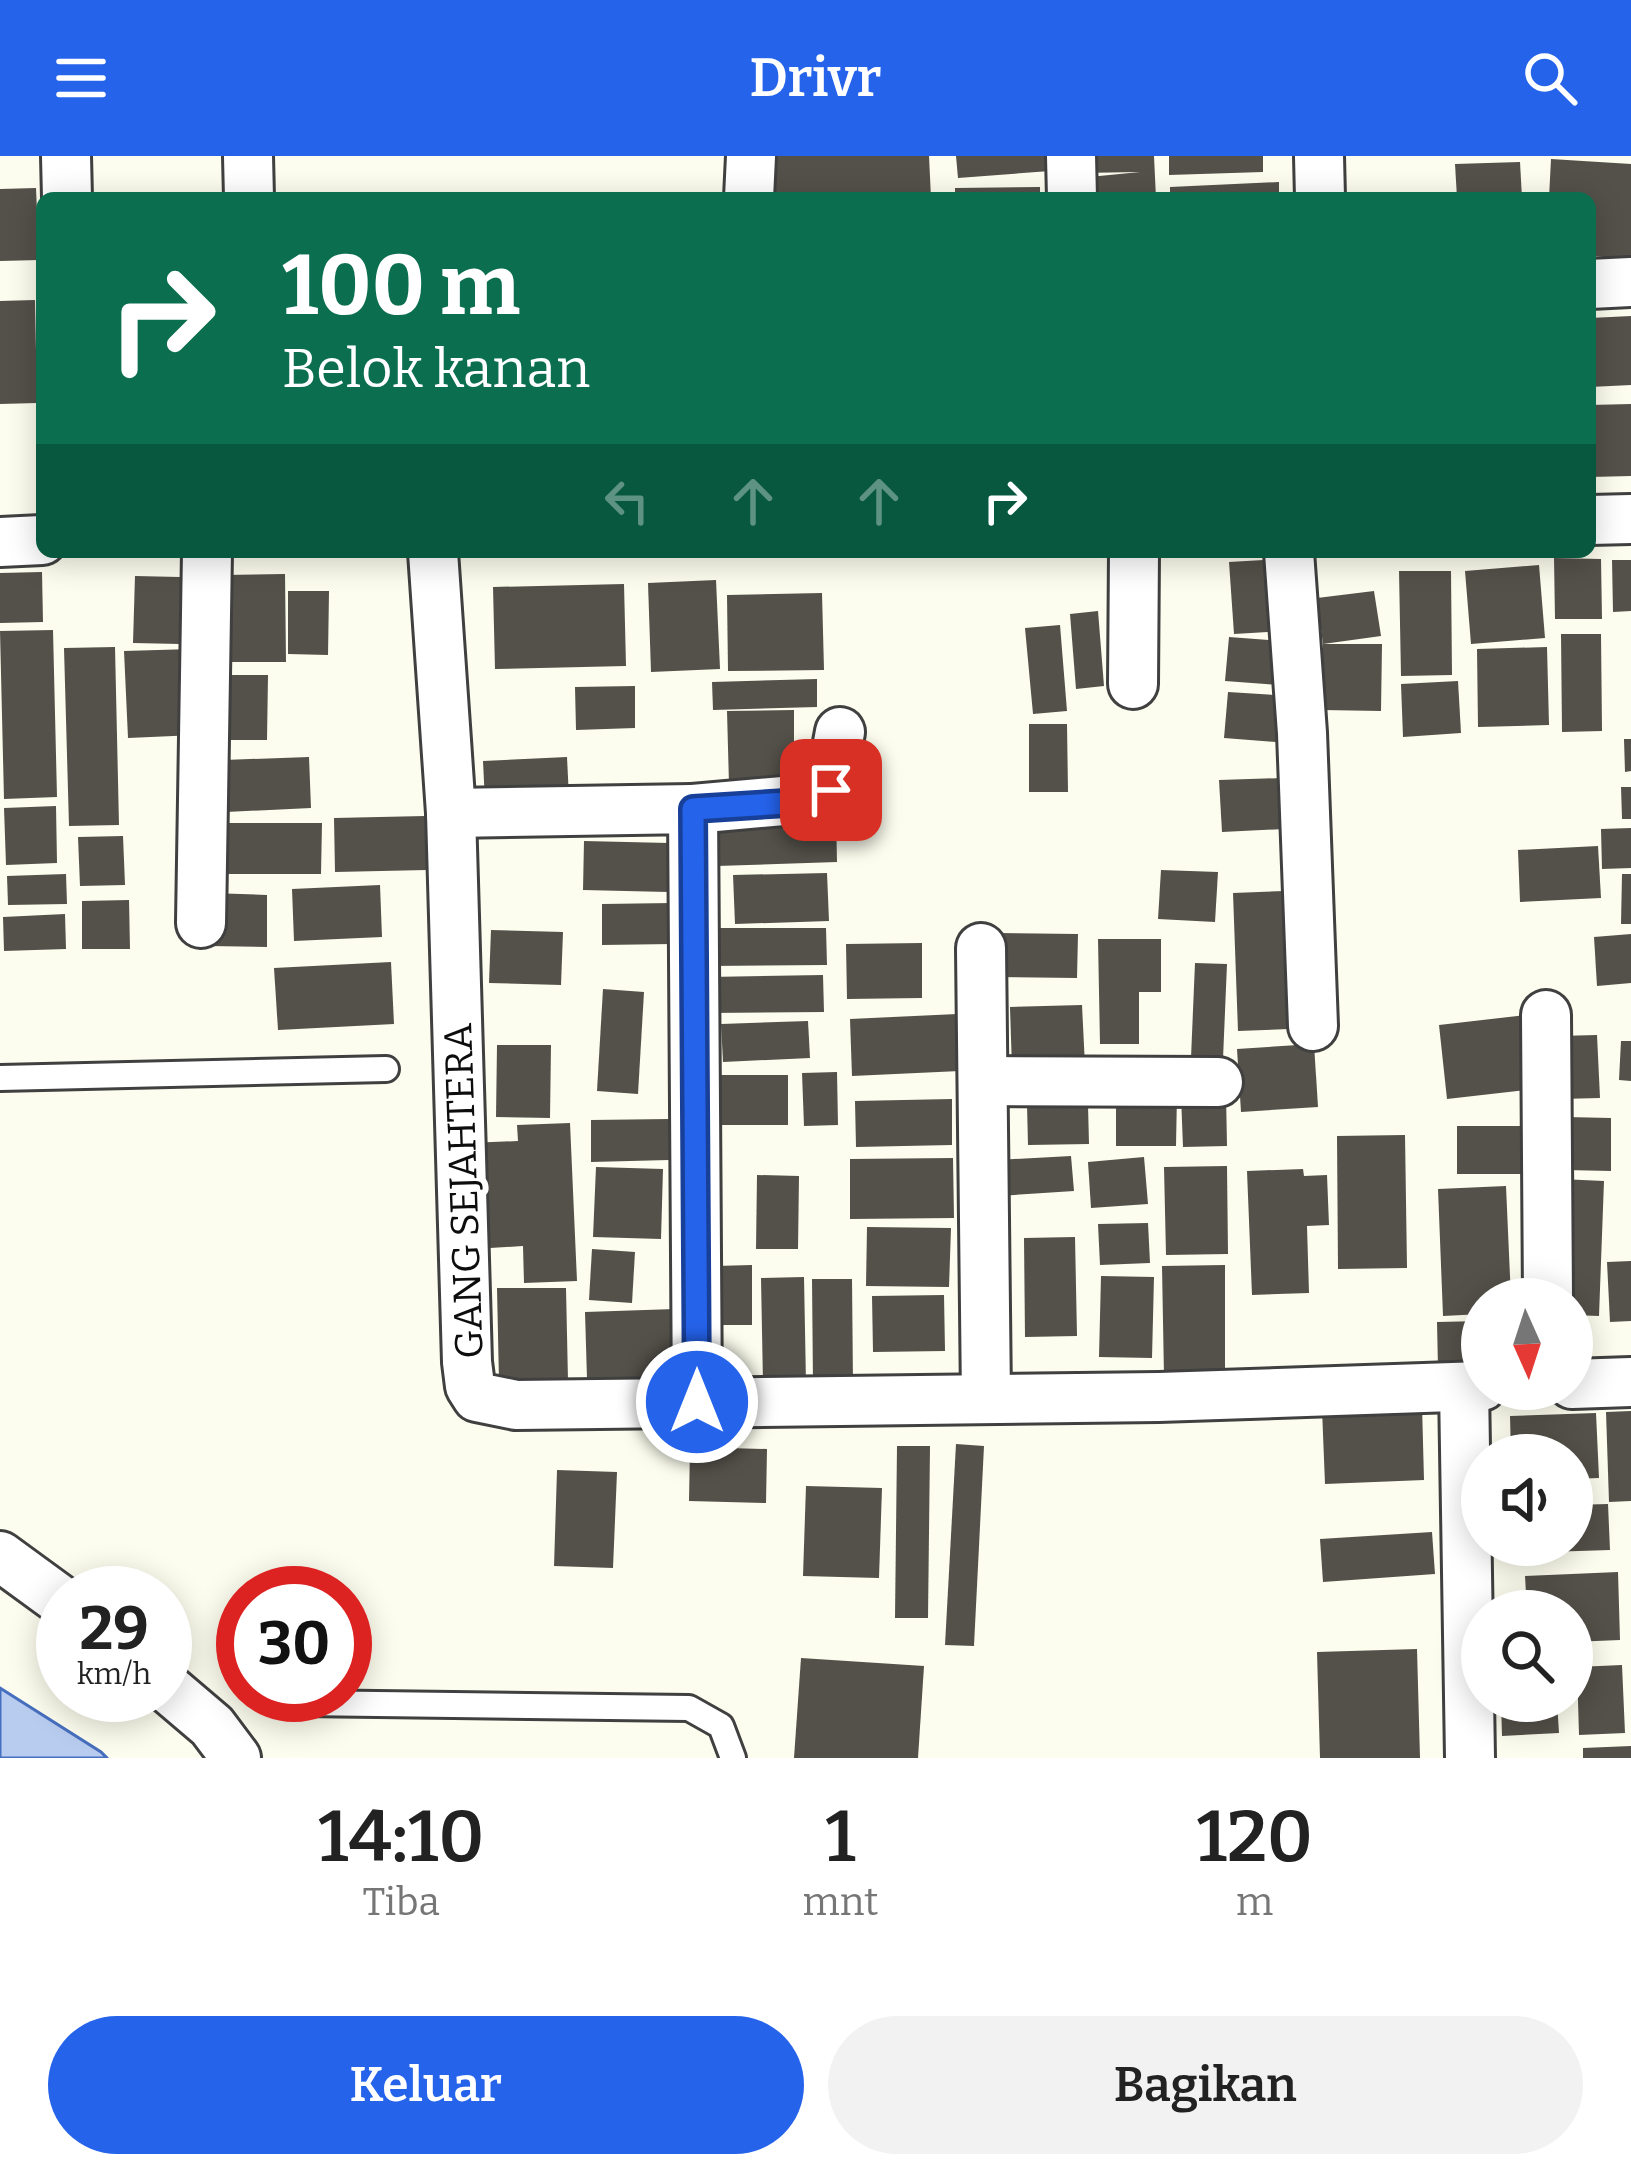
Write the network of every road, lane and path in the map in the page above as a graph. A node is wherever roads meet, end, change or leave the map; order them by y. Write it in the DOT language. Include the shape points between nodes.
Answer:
graph roads {
  1 [pos="67,156"];
  2 [pos="248,156"];
  3 [pos="751,156"];
  4 [pos="1071,156"];
  5 [pos="1319,156"];
  6 [pos="67,192"];
  7 [pos="249,192"];
  8 [pos="749,192"];
  9 [pos="1072,192"];
  10 [pos="1320,192"];
  11 [pos="1631,282"];
  12 [pos="1596,284"];
  13 [pos="1631,519"];
  14 [pos="1596,520"];
  15 [pos="36,540"];
  16 [pos="0,542"];
  17 [pos="207,558"];
  18 [pos="433,558"];
  19 [pos="1134,558"];
  20 [pos="1289,558"];
  21 [pos="1132,684"];
  22 [pos="840,732"];
  23 [pos="693,809"];
  24 [pos="451,813"];
  25 [pos="201,923"];
  26 [pos="981,948"];
  27 [pos="1546,1015"];
  28 [pos="1313,1026"];
  29 [pos="386,1069"];
  30 [pos="0,1078"];
  31 [pos="983,1082"];
  32 [pos="1218,1082"];
  33 [pos="1548,1278"];
  34 [pos="1631,1382"];
  35 [pos="1593,1383"];
  36 [pos="1461,1386"];
  37 [pos="986,1399"];
  38 [pos="697,1402"];
  39 [pos="1473,1410"];
  40 [pos="0,1556"];
  41 [pos="36,1582"];
  42 [pos="372,1704"];
  43 [pos="192,1709"];
  44 [pos="236,1758"];
  45 [pos="733,1758"];
  46 [pos="1470,1758"];
  1 -- 6 [label="street"];
  2 -- 7 [label="street"];
  3 -- 8 [label="street"];
  4 -- 9 [label="street"];
  5 -- 10 [label="street"];
  11 -- 12 [label="street"];
  13 -- 14 [label="street"];
  15 -- 16 [label="street"];
  17 -- 25 [label="street"];
  18 -- 24 [label="street, GANG SEJAHTERA"];
  19 -- 21 [label="street"];
  20 -- 28 [label="street"];
  22 -- 23 [label="street" via="828,797"];
  23 -- 24 [label="street"];
  23 -- 38 [label="street"];
  24 -- 38 [label="street, GANG SEJAHTERA" via="470,1386 494,1403"];
  26 -- 31 [label="street"];
  27 -- 33 [label="street"];
  29 -- 30 [label="lane"];
  31 -- 32 [label="street"];
  31 -- 37 [label="street"];
  34 -- 35 [label="street"];
  36 -- 37 [label="street, GANG SEJAHTERA"];
  37 -- 38 [label="street, GANG SEJAHTERA"];
  39 -- 46 [label="street"];
  40 -- 41 [label="street"];
  42 -- 45 [label="lane" via="689,1708 722,1726"];
  43 -- 44 [label="street"];
}
